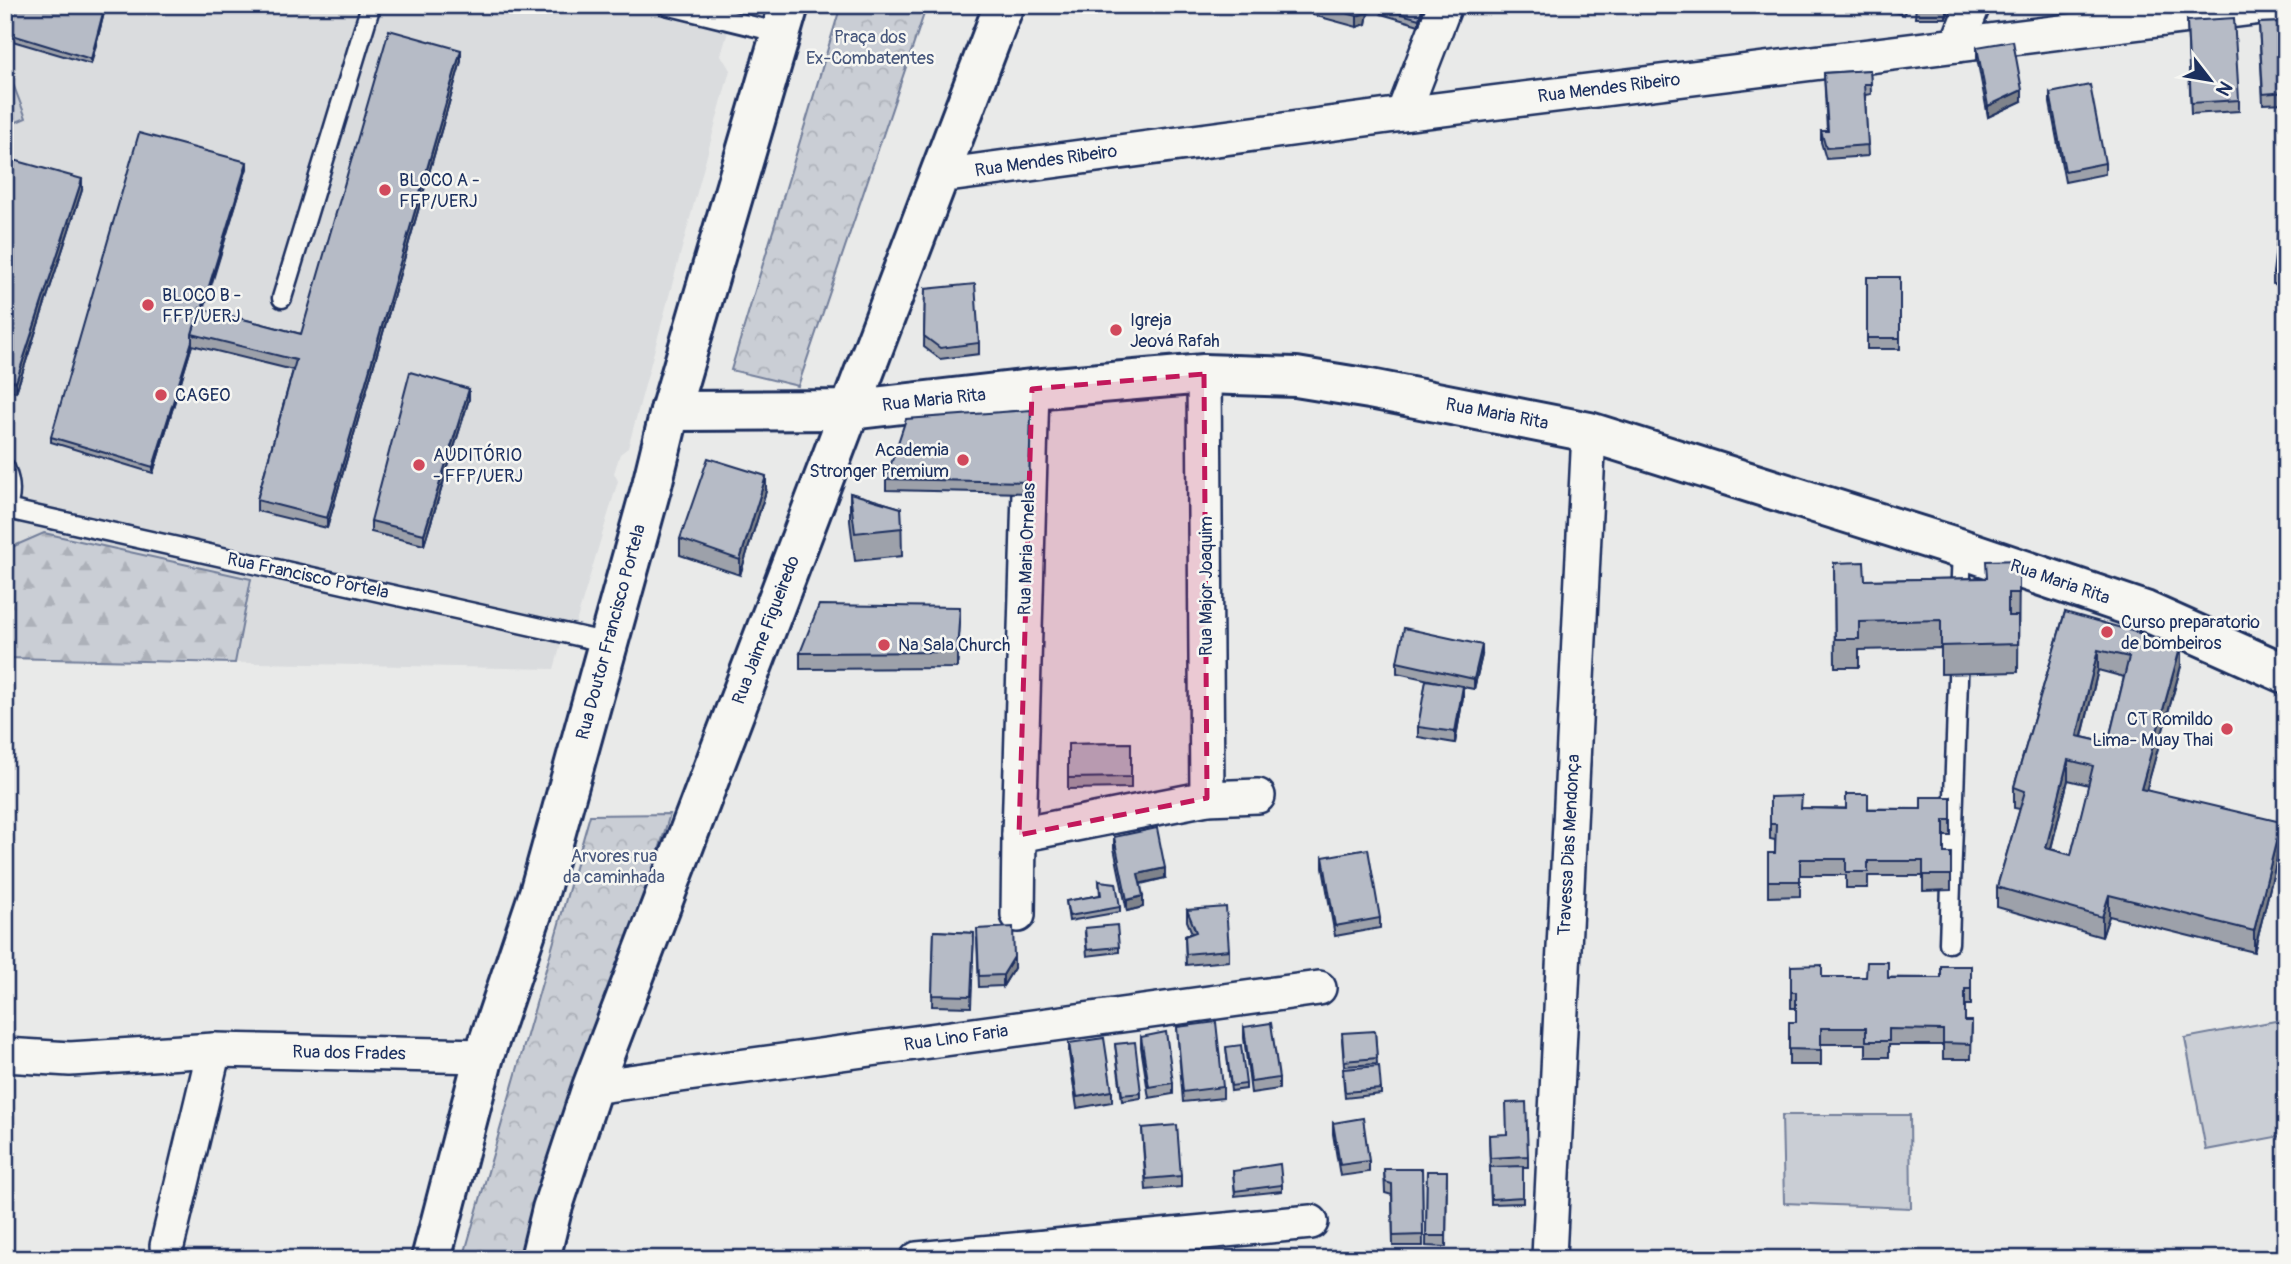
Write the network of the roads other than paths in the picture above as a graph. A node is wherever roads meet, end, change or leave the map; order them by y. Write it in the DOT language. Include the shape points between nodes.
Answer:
graph roads {
  1 [pos="371,5"];
  2 [pos="666,5"];
  3 [pos="1004,5"];
  4 [pos="1445,5"];
  5 [pos="1973,5"];
  6 [pos="2278,5"];
  7 [pos="785,19"];
  8 [pos="1957,45"];
  9 [pos="1403,114"];
  10 [pos="940,176"];
  11 [pos="282,298"];
  12 [pos="1204,374"];
  13 [pos="1032,389"];
  14 [pos="849,410"];
  15 [pos="670,411"];
  16 [pos="1589,432"];
  17 [pos="5,468"];
  18 [pos="6,511"];
  19 [pos="1962,549"];
  20 [pos="609,643"];
  21 [pos="2286,674"];
  22 [pos="1258,796"];
  23 [pos="1208,798"];
  24 [pos="1018,835"];
  25 [pos="1018,915"];
  26 [pos="1949,943"];
  27 [pos="1319,988"];
  28 [pos="214,1050"];
  29 [pos="5,1055"];
  30 [pos="484,1056"];
  31 [pos="592,1087"];
  32 [pos="1311,1222"];
  33 [pos="167,1246"];
  34 [pos="1549,1257"];
  35 [pos="431,1259"];
  36 [pos="540,1259"];
  37 [pos="917,1259"];
  1 -- 11 [label="lane"];
  2 -- 7 [label="lane"];
  3 -- 10 [label="main road, Rua Jaime Figueiredo"];
  4 -- 9 [label="street"];
  5 -- 8 [label="street"];
  6 -- 8 [label="street, Rua Mendes Ribeiro"];
  7 -- 15 [label="main road, Rua Doutor Francisco Portela"];
  8 -- 9 [label="street, Rua Mendes Ribeiro"];
  9 -- 10 [label="street, Rua Mendes Ribeiro"];
  10 -- 14 [label="main road, Rua Jaime Figueiredo"];
  12 -- 13 [label="main road, Rua Maria Rita"];
  12 -- 16 [label="main road, Rua Maria Rita" via="1296,377"];
  12 -- 23 [label="street, Rua Major Joaquim"];
  13 -- 14 [label="main road, Rua Maria Rita"];
  13 -- 24 [label="street, Rua Maria Ornelas"];
  14 -- 15 [label="main road, Rua Maria Rita"];
  14 -- 31 [label="main road, Rua Jaime Figueiredo"];
  15 -- 20 [label="main road, Rua Doutor Francisco Portela"];
  16 -- 19 [label="main road, Rua Maria Rita"];
  16 -- 34 [label="street, Travessa Dias Mendonça"];
  17 -- 18 [label="lane" via="10,479"];
  18 -- 20 [label="lane, Rua Francisco Portela"];
  19 -- 21 [label="main road, Rua Maria Rita" via="2145,611"];
  19 -- 26 [label="lane"];
  20 -- 30 [label="main road, Rua Doutor Francisco Portela" via="539,893"];
  22 -- 23 [label="street"];
  23 -- 24 [label="street"];
  24 -- 25 [label="street, Rua Maria Ornelas"];
  27 -- 31 [label="street, Rua Lino Faria"];
  28 -- 29 [label="street, Rua dos Frades" via="70,1059"];
  28 -- 30 [label="street, Rua dos Frades"];
  28 -- 33 [label="street"];
  30 -- 35 [label="main road, Rua Doutor Francisco Portela"];
  31 -- 36 [label="main road, Rua Jaime Figueiredo"];
  32 -- 37 [label="street"];
}
